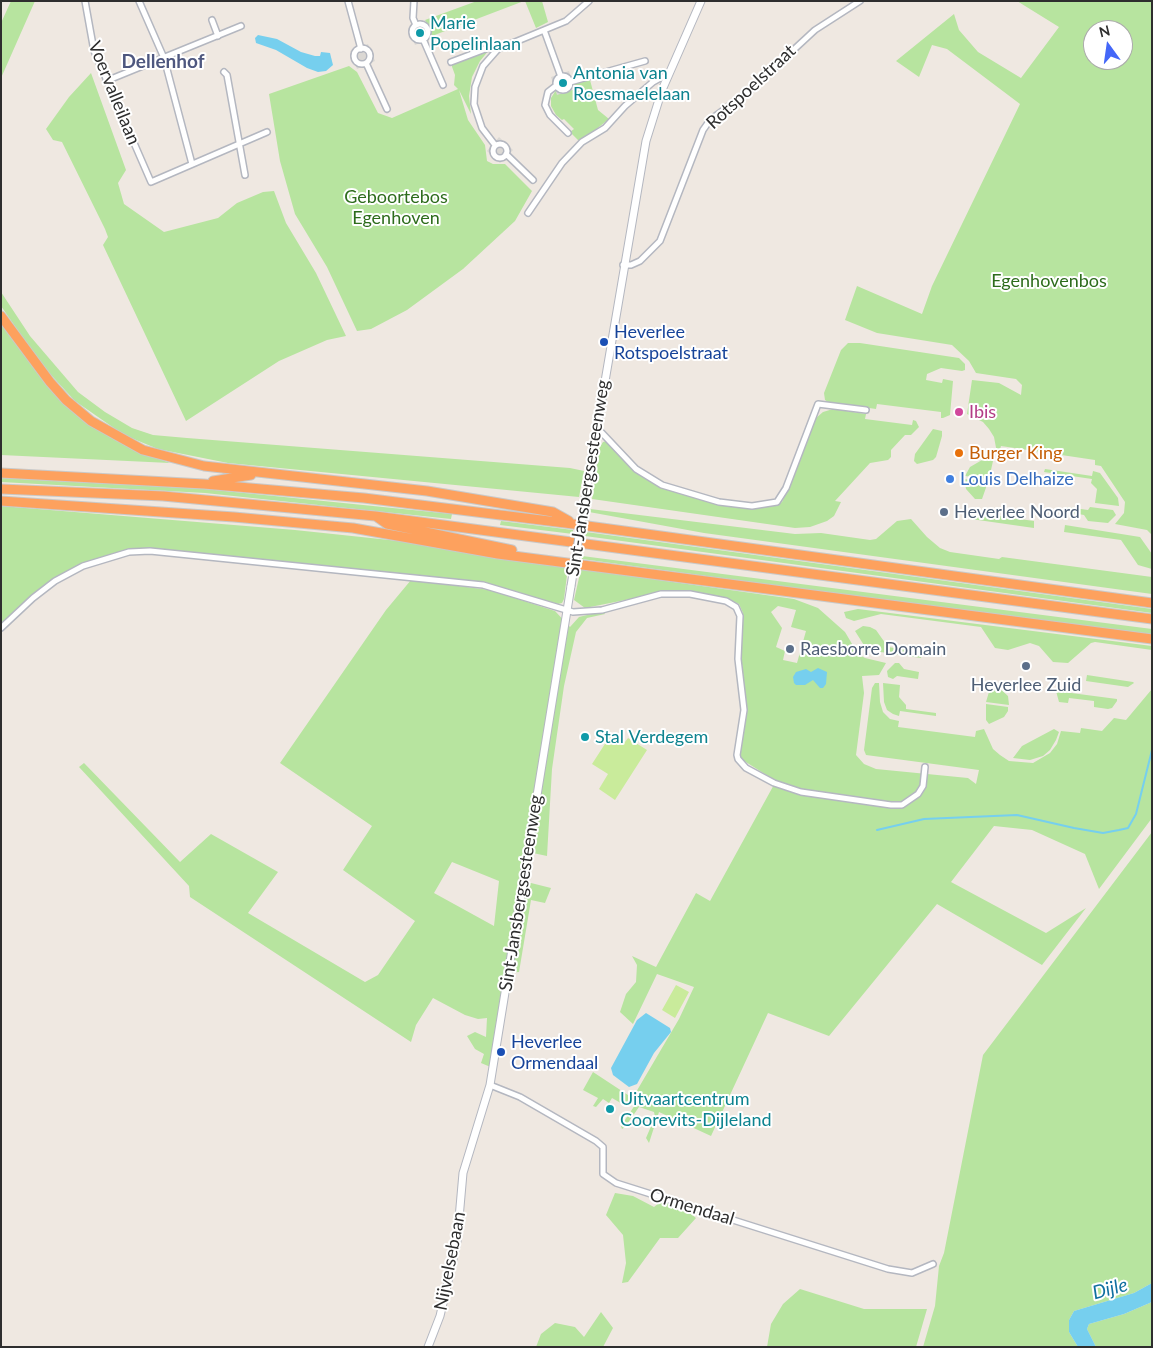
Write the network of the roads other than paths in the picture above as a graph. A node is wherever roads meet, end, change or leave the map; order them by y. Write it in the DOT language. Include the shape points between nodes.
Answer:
graph roads {
  1 [pos="85,1"];
  2 [pos="139,1"];
  3 [pos="348,1"];
  4 [pos="414,1"];
  5 [pos="590,1"];
  6 [pos="701,1"];
  7 [pos="860,1"];
  8 [pos="212,20"];
  9 [pos="416,25"];
  10 [pos="241,26"];
  11 [pos="544,30"];
  12 [pos="218,36"];
  13 [pos="423,39"];
  14 [pos="498,48"];
  15 [pos="361,49"];
  16 [pos="164,58"];
  17 [pos="646,60"];
  18 [pos="452,62"];
  19 [pos="366,63"];
  20 [pos="224,72"];
  21 [pos="562,77"];
  22 [pos="667,79"];
  23 [pos="106,81"];
  24 [pos="570,82"];
  25 [pos="443,85"];
  26 [pos="556,85"];
  27 [pos="387,109"];
  28 [pos="267,132"];
  29 [pos="568,133"];
  30 [pos="240,144"];
  31 [pos="495,145"];
  32 [pos="506,154"];
  33 [pos="192,164"];
  34 [pos="245,175"];
  35 [pos="533,180"];
  36 [pos="528,213"];
  37 [pos="623,265"];
  38 [pos="1,316"];
  39 [pos="866,410"];
  40 [pos="602,432"];
  41 [pos="1,473"];
  42 [pos="269,474"];
  43 [pos="204,484"];
  44 [pos="1,489"];
  45 [pos="1,501"];
  46 [pos="375,516"];
  47 [pos="573,524"];
  48 [pos="553,559"];
  49 [pos="1152,603"];
  50 [pos="567,610"];
  51 [pos="1152,619"];
  52 [pos="1,628"];
  53 [pos="1152,639"];
  54 [pos="925,768"];
  55 [pos="490,1085"];
  56 [pos="463,1173"];
  57 [pos="933,1264"];
  58 [pos="428,1347"];
  1 -- 23 [label="street, Voervalleilaan" via="94,51"];
  2 -- 16 [label="street"];
  3 -- 15 [label="street"];
  4 -- 9 [label="street"];
  5 -- 11 [label="street" via="577,14"];
  6 -- 22 [label="main road, Sint-Jansbergsesteenweg"];
  7 -- 37 [label="street, Rotspoelstraat" via="815,30 748,92 710,120 703,130 660,241 640,261"];
  8 -- 12 [label="street"];
  9 -- 13 [label="street" via="426,28"];
  9 -- 13 [label="street" via="412,35 418,40"];
  10 -- 12 [label="street"];
  11 -- 14 [label="street"];
  11 -- 21 [label="street"];
  12 -- 16 [label="street"];
  13 -- 25 [label="street"];
  14 -- 18 [label="street" via="488,48"];
  14 -- 31 [label="street" via="478,76 474,96 479,123"];
  15 -- 19 [label="street" via="370,55"];
  15 -- 19 [label="street" via="356,52 355,60"];
  16 -- 23 [label="street"];
  16 -- 33 [label="street"];
  17 -- 24 [label="street"];
  19 -- 27 [label="street"];
  20 -- 30 [label="street"];
  21 -- 24 [label="street"];
  21 -- 26 [label="street"];
  22 -- 36 [label="street" via="662,77 653,82 605,128 582,142 562,163"];
  22 -- 37 [label="main road, Sint-Jansbergsesteenweg" via="646,141"];
  23 -- 33 [label="street, Voervalleilaan" via="151,182"];
  24 -- 26 [label="street" via="564,90"];
  26 -- 29 [label="street" via="548,92 545,105"];
  28 -- 30 [label="street"];
  30 -- 33 [label="street"];
  30 -- 34 [label="street"];
  31 -- 32 [label="street" via="505,145"];
  31 -- 32 [label="street" via="492,149 495,156 500,158"];
  32 -- 35 [label="street"];
  37 -- 50 [label="main road, Sint-Jansbergsesteenweg, bridge"];
  38 -- 42 [label="highway" via="66,400 117,437 170,459"];
  39 -- 40 [label="street" via="818,404 786,488 777,502 752,506 719,502 662,485 636,469"];
  41 -- 43 [label="highway"];
  42 -- 43 [label="highway" via="235,476"];
  42 -- 47 [label="highway" via="427,491 552,512"];
  43 -- 47 [label="highway" via="364,498"];
  44 -- 46 [label="highway" via="163,496"];
  45 -- 48 [label="highway" via="301,523 362,530 498,554"];
  46 -- 48 [label="highway" via="387,524"];
  46 -- 51 [label="highway"];
  47 -- 49 [label="highway"];
  48 -- 53 [label="highway"];
  50 -- 52 [label="street" via="483,585 150,551 116,554 83,566 55,581"];
  50 -- 54 [label="street" via="602,610 676,592 726,601 736,608 740,616 738,659 744,710 738,759 746,768 774,783 819,795 902,805 924,786"];
  50 -- 55 [label="main road, Sint-Jansbergsesteenweg"];
  55 -- 56 [label="main road, Sint-Jansbergsesteenweg"];
  55 -- 57 [label="street, Ormendaal" via="520,1096 601,1144 604,1155 602,1170 616,1183 888,1269 912,1273"];
  56 -- 58 [label="main road, Nijvelsebaan" via="450,1273 440,1316"];
}
